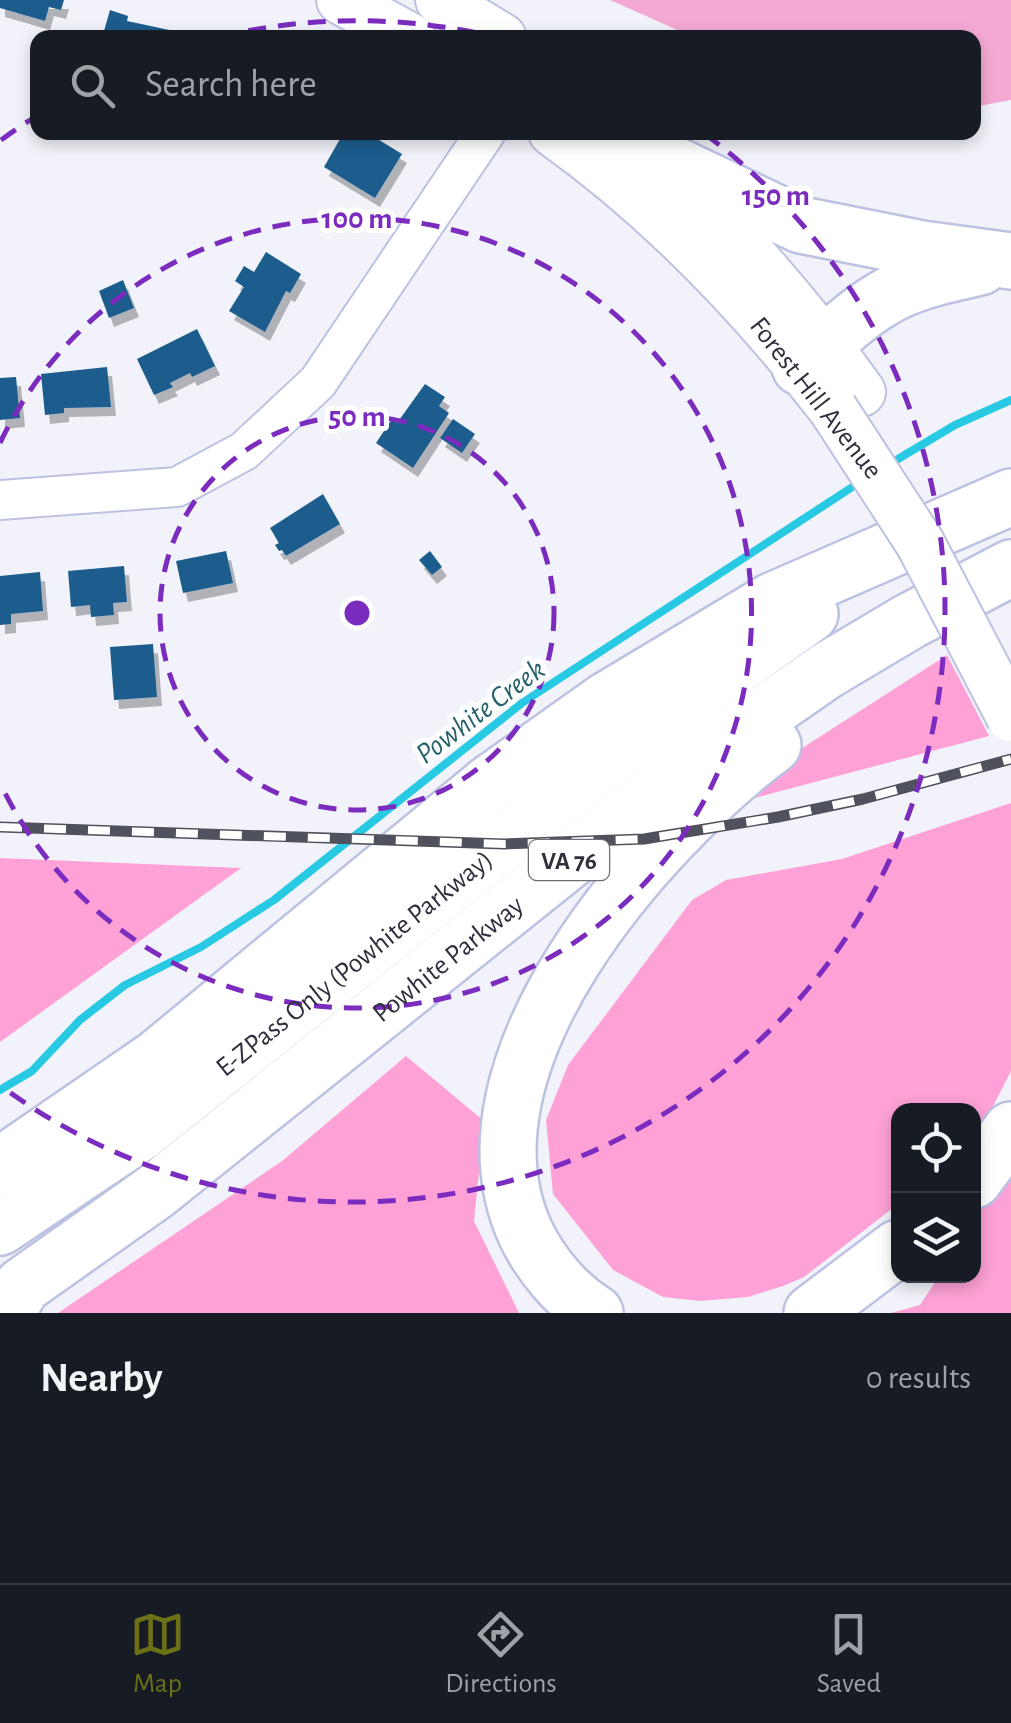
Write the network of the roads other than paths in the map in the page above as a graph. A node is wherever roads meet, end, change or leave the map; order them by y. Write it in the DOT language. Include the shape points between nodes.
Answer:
graph roads {
  1 [pos="341,0"];
  2 [pos="440,0"];
  3 [pos="395,30"];
  4 [pos="489,30"];
  5 [pos="481,140"];
  6 [pos="563,140"];
  7 [pos="638,143"];
  8 [pos="1009,261"];
  9 [pos="814,355"];
  10 [pos="847,401"];
  11 [pos="1011,497"];
  12 [pos="0,500"];
  13 [pos="895,548"];
  14 [pos="1011,568"];
  15 [pos="1011,604"];
  16 [pos="1011,643"];
  17 [pos="1011,717"];
  18 [pos="1011,1130"];
  19 [pos="0,1166"];
  20 [pos="981,1171"];
  21 [pos="0,1227"];
  22 [pos="891,1253"];
  23 [pos="10,1297"];
  24 [pos="596,1313"];
  25 [pos="812,1313"];
  1 -- 3 [label="main road"];
  2 -- 4 [label="main road"];
  5 -- 12 [label="street" via="318,382 244,452 177,487"];
  6 -- 9 [label="main road, Forest Hill Avenue"];
  7 -- 8 [label="highway" via="801,225"];
  7 -- 9 [label="main road, Forest Hill Avenue" via="708,211"];
  8 -- 9 [label="highway" via="892,293"];
  9 -- 10 [label="main road, Forest Hill Avenue"];
  10 -- 16 [label="main road, Forest Hill Avenue" via="947,523"];
  10 -- 17 [label="main road, Forest Hill Avenue, bridge"];
  11 -- 13 [label="highway, VA 76"];
  13 -- 19 [label="highway, VA 76" via="730,624 568,726 452,813 195,1028"];
  13 -- 21 [label="highway, E-ZPass Only (Powhite Parkway) / VA 76" via="628,744 140,1133"];
  14 -- 23 [label="highway, Powhite Parkway / VA 76" via="826,671 710,751 155,1192"];
  15 -- 24 [label="highway" via="848,696 748,764 638,872 582,946 517,1082 507,1168 531,1244 566,1290"];
  18 -- 20 [label="highway"];
  22 -- 25 [label="highway"];
}
